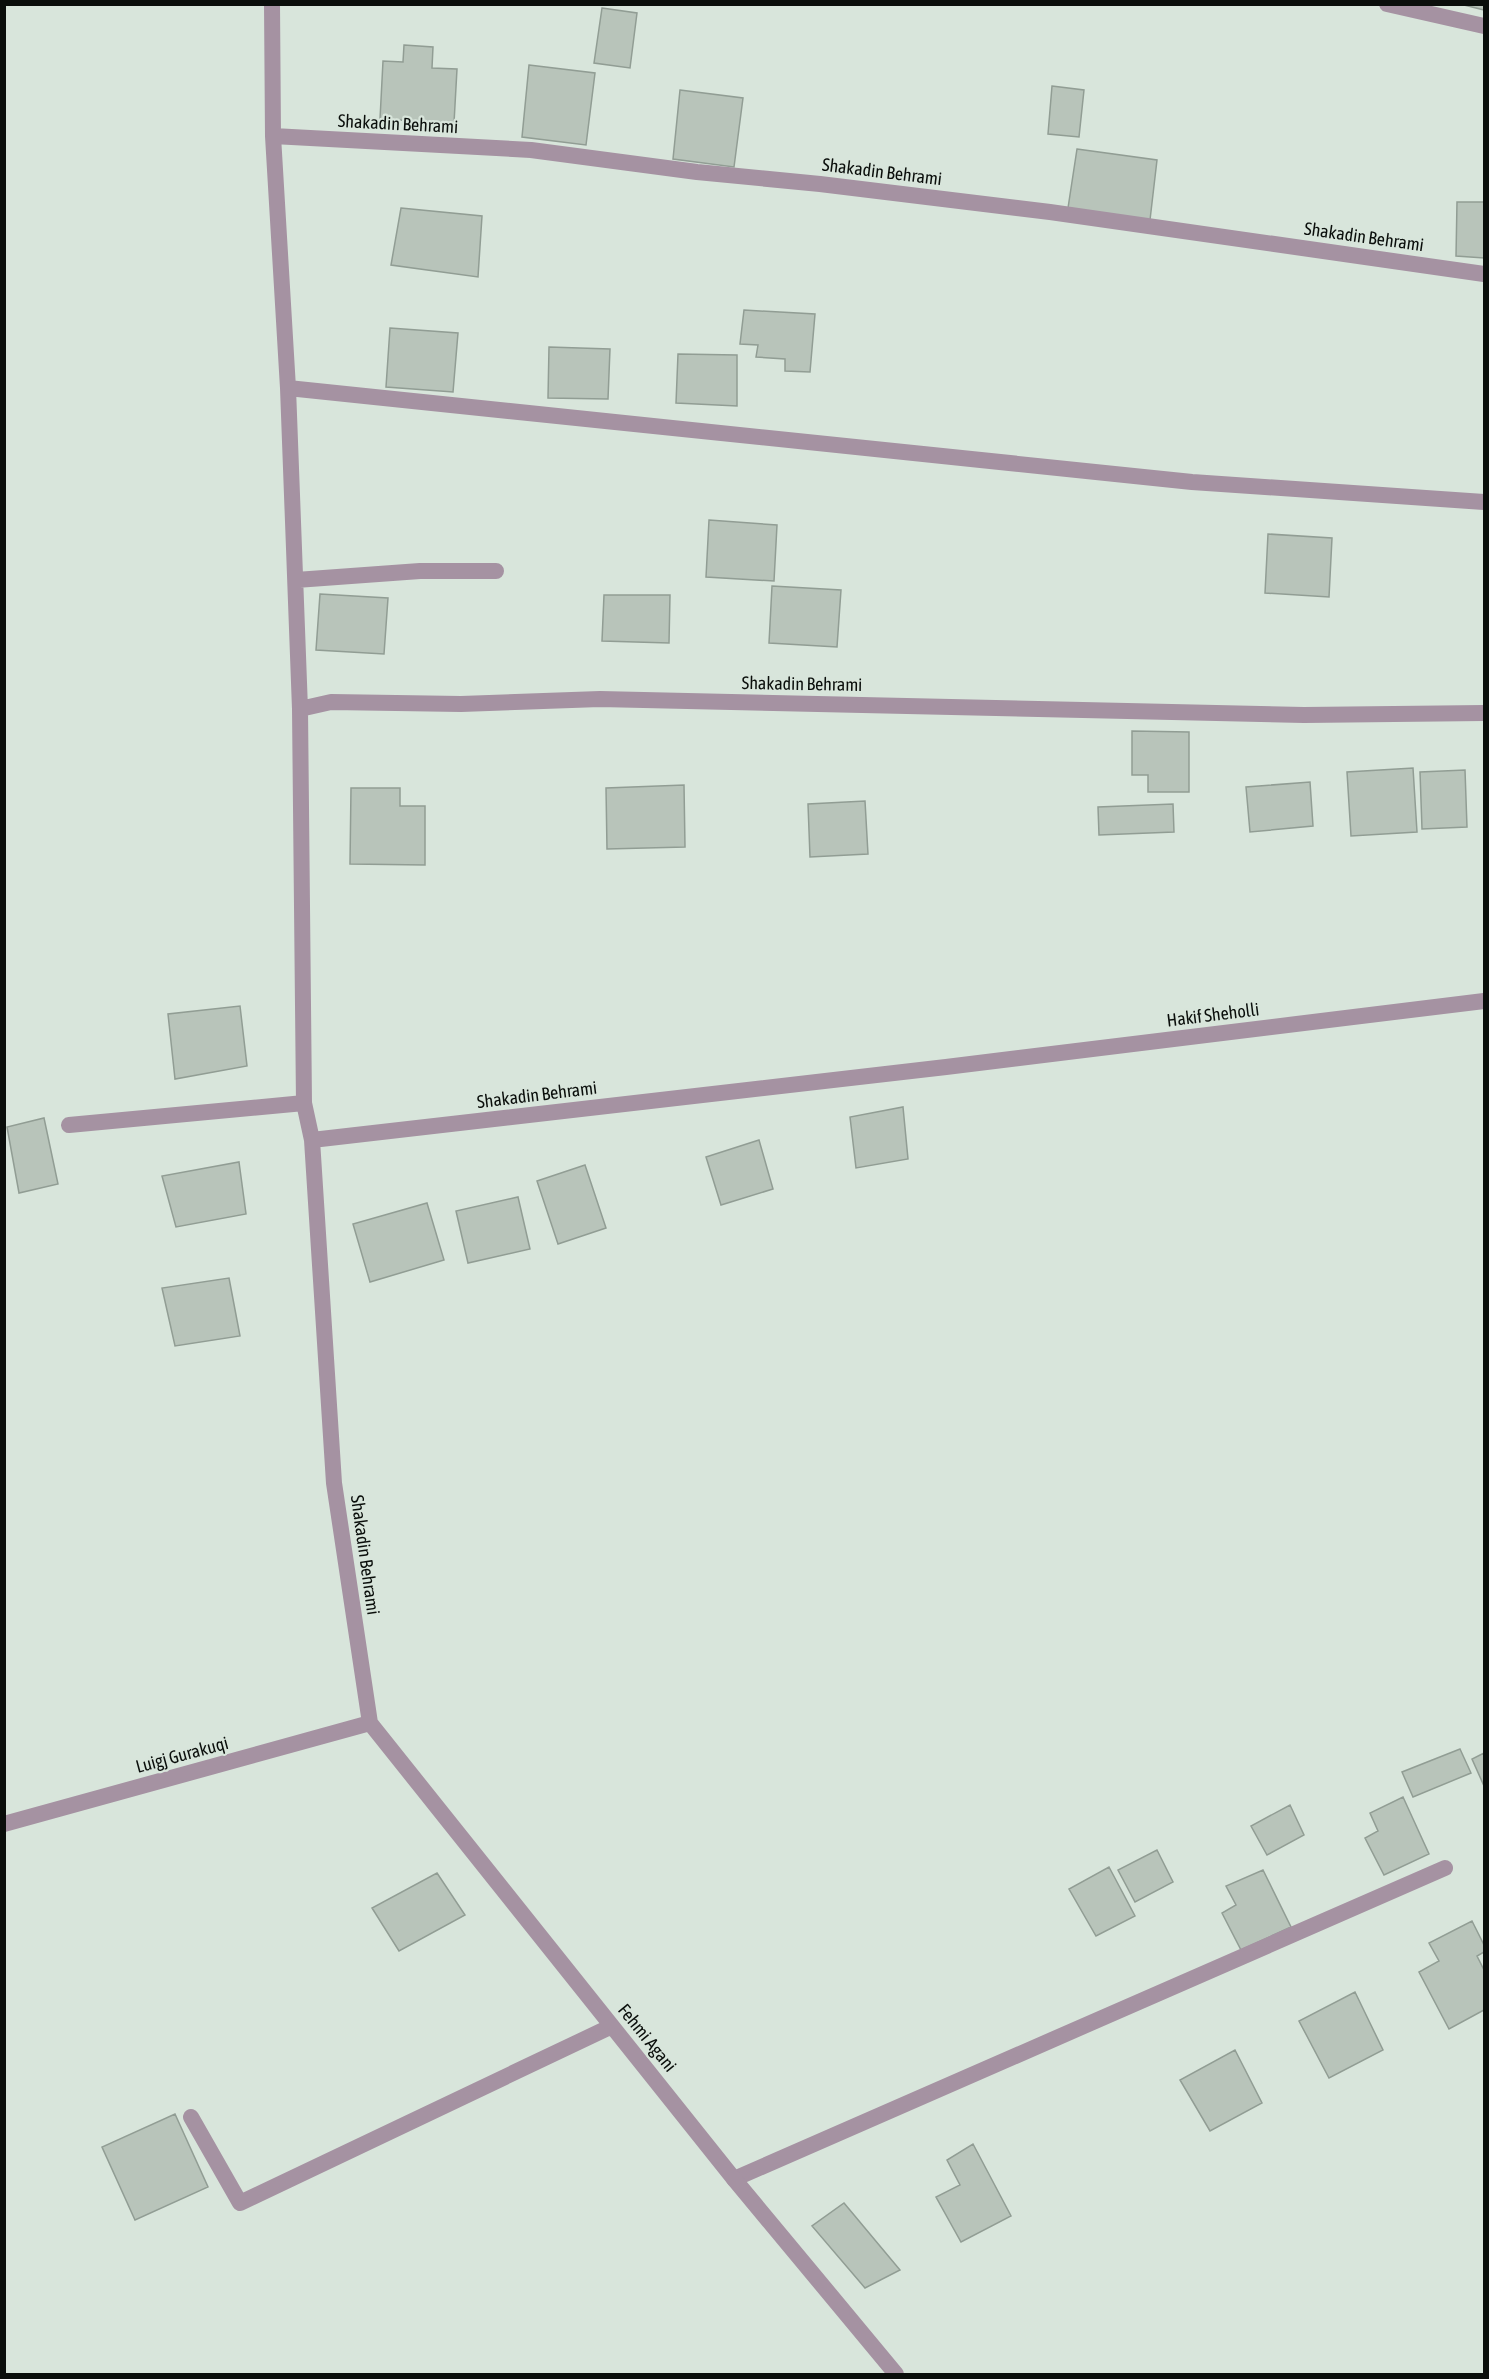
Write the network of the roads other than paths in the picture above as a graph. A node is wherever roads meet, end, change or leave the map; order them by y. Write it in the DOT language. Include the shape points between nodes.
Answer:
graph roads {
  1 [pos="272,4"];
  2 [pos="1387,4"];
  3 [pos="1485,26"];
  4 [pos="273,136"];
  5 [pos="1485,274"];
  6 [pos="288,388"];
  7 [pos="1485,502"];
  8 [pos="496,571"];
  9 [pos="296,580"];
  10 [pos="300,709"];
  11 [pos="1485,713"];
  12 [pos="1485,1001"];
  13 [pos="946,1067"];
  14 [pos="304,1103"];
  15 [pos="69,1125"];
  16 [pos="312,1140"];
  17 [pos="370,1723"];
  18 [pos="4,1824"];
  19 [pos="1445,1868"];
  20 [pos="612,2026"];
  21 [pos="191,2117"];
  22 [pos="734,2179"];
  23 [pos="896,2374"];
  1 -- 4 [label="street, Shakadin Behrami"];
  2 -- 3 [label="street"];
  4 -- 5 [label="street, Shakadin Behrami" via="531,150 1050,212"];
  4 -- 6 [label="street, Shakadin Behrami"];
  6 -- 7 [label="street" via="1192,482"];
  6 -- 9 [label="street, Shakadin Behrami"];
  8 -- 9 [label="street" via="420,571"];
  9 -- 10 [label="street, Shakadin Behrami"];
  10 -- 11 [label="street, Shakadin Behrami" via="331,702 461,704 600,699 1304,715"];
  10 -- 14 [label="street, Shakadin Behrami"];
  12 -- 13 [label="street, Hakif Sheholli"];
  13 -- 16 [label="street, Shakadin Behrami"];
  14 -- 15 [label="street"];
  14 -- 16 [label="street, Shakadin Behrami"];
  16 -- 17 [label="street, Shakadin Behrami" via="334,1483"];
  17 -- 18 [label="street, Luigj Gurakuqi"];
  17 -- 20 [label="street, Fehmi Agani"];
  19 -- 22 [label="street"];
  20 -- 21 [label="street" via="240,2203"];
  20 -- 22 [label="street, Fehmi Agani"];
  22 -- 23 [label="street, Fehmi Agani"];
}
